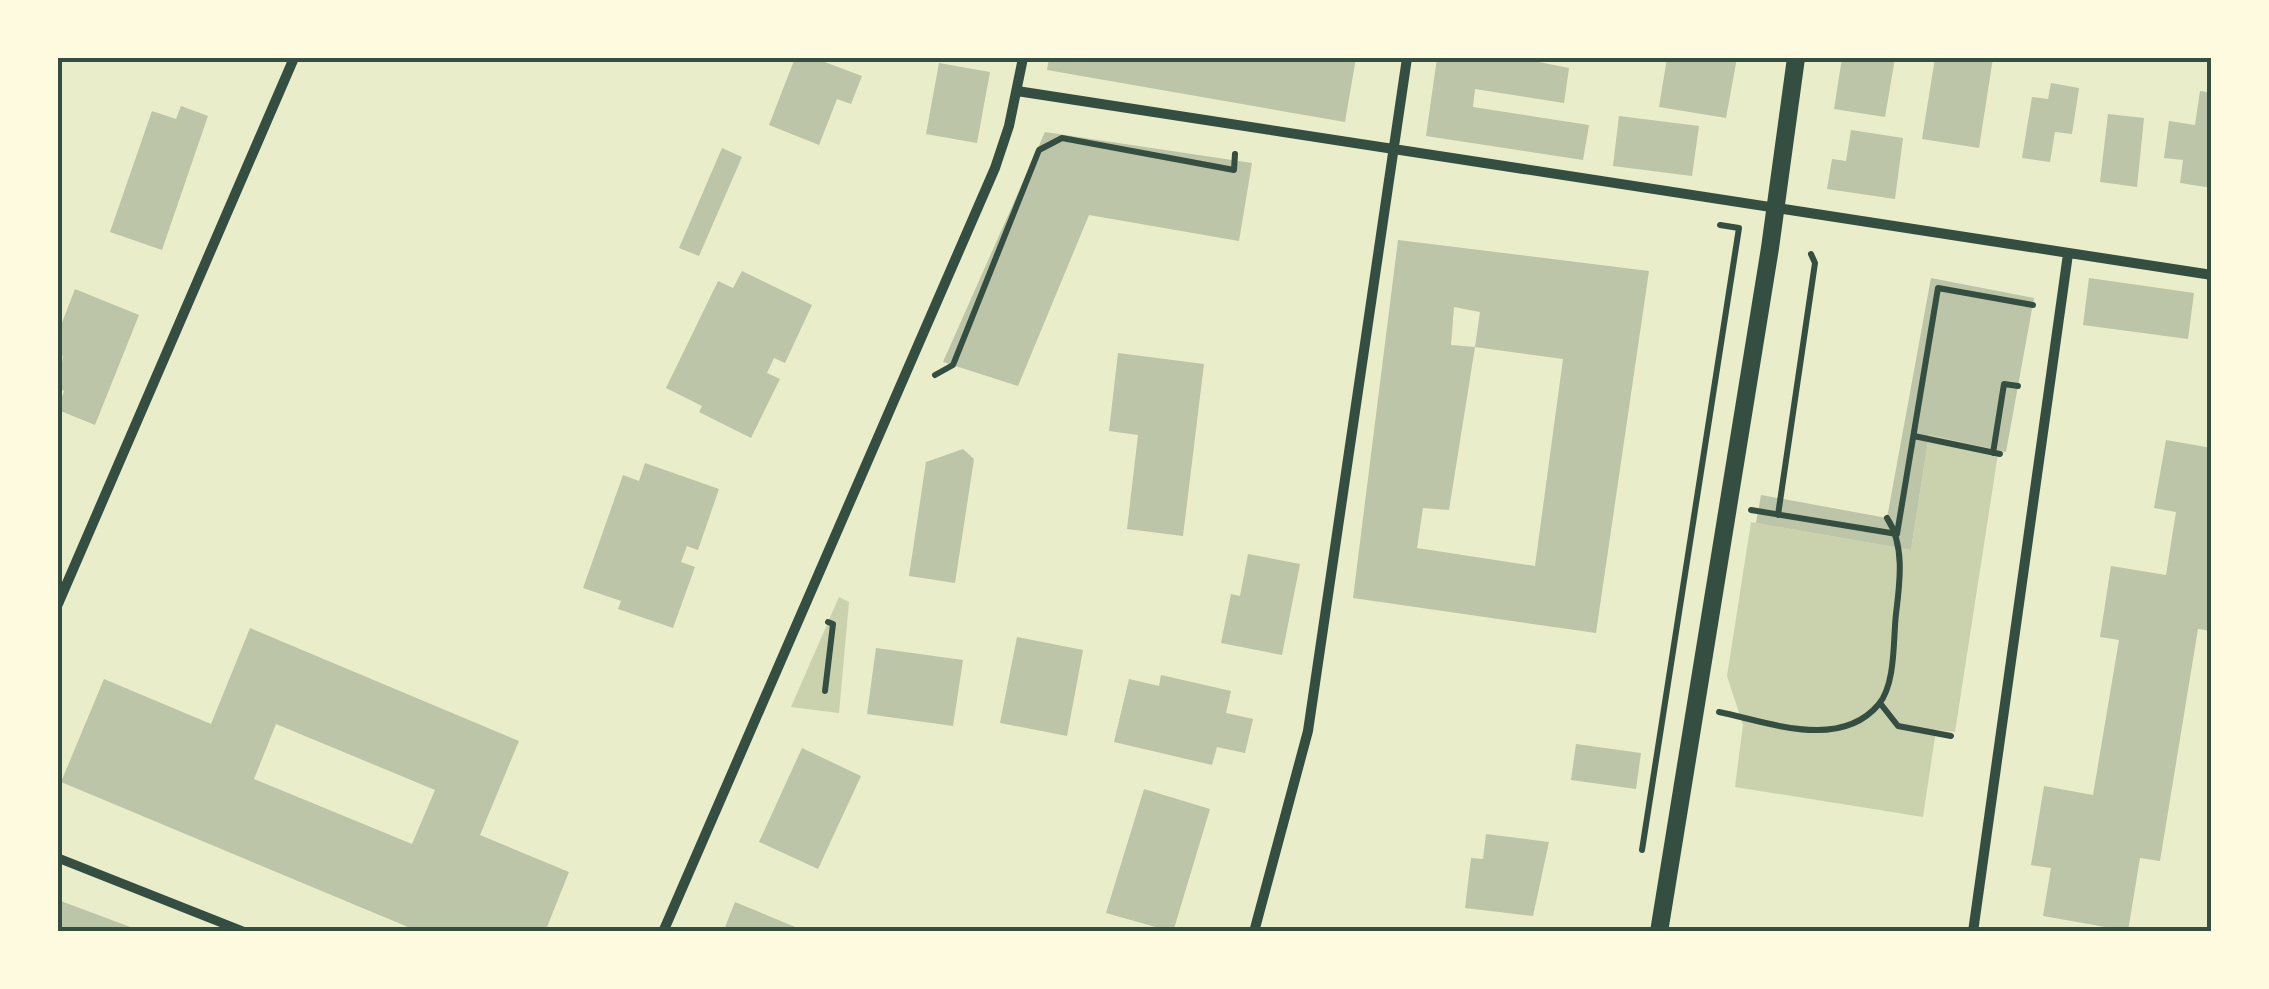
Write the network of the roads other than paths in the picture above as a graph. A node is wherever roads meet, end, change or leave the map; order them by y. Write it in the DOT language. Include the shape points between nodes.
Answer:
graph roads {
  1 [pos="294,58"];
  2 [pos="1023,58"];
  3 [pos="1408,58"];
  4 [pos="1796,58"];
  5 [pos="1017,91"];
  6 [pos="1394,148"];
  7 [pos="1776,208"];
  8 [pos="2068,254"];
  9 [pos="2212,275"];
  10 [pos="58,604"];
  11 [pos="58,858"];
  12 [pos="244,932"];
  13 [pos="663,932"];
  14 [pos="1254,932"];
  15 [pos="1659,932"];
  16 [pos="1973,932"];
  1 -- 10 [label="street"];
  2 -- 5 [label="street"];
  3 -- 6 [label="street"];
  4 -- 7 [label="street"];
  5 -- 6 [label="street"];
  5 -- 13 [label="street" via="995,168"];
  6 -- 7 [label="street"];
  6 -- 14 [label="street" via="1308,731"];
  7 -- 8 [label="street"];
  7 -- 15 [label="street"];
  8 -- 9 [label="street"];
  8 -- 16 [label="street"];
  11 -- 12 [label="street"];
}
